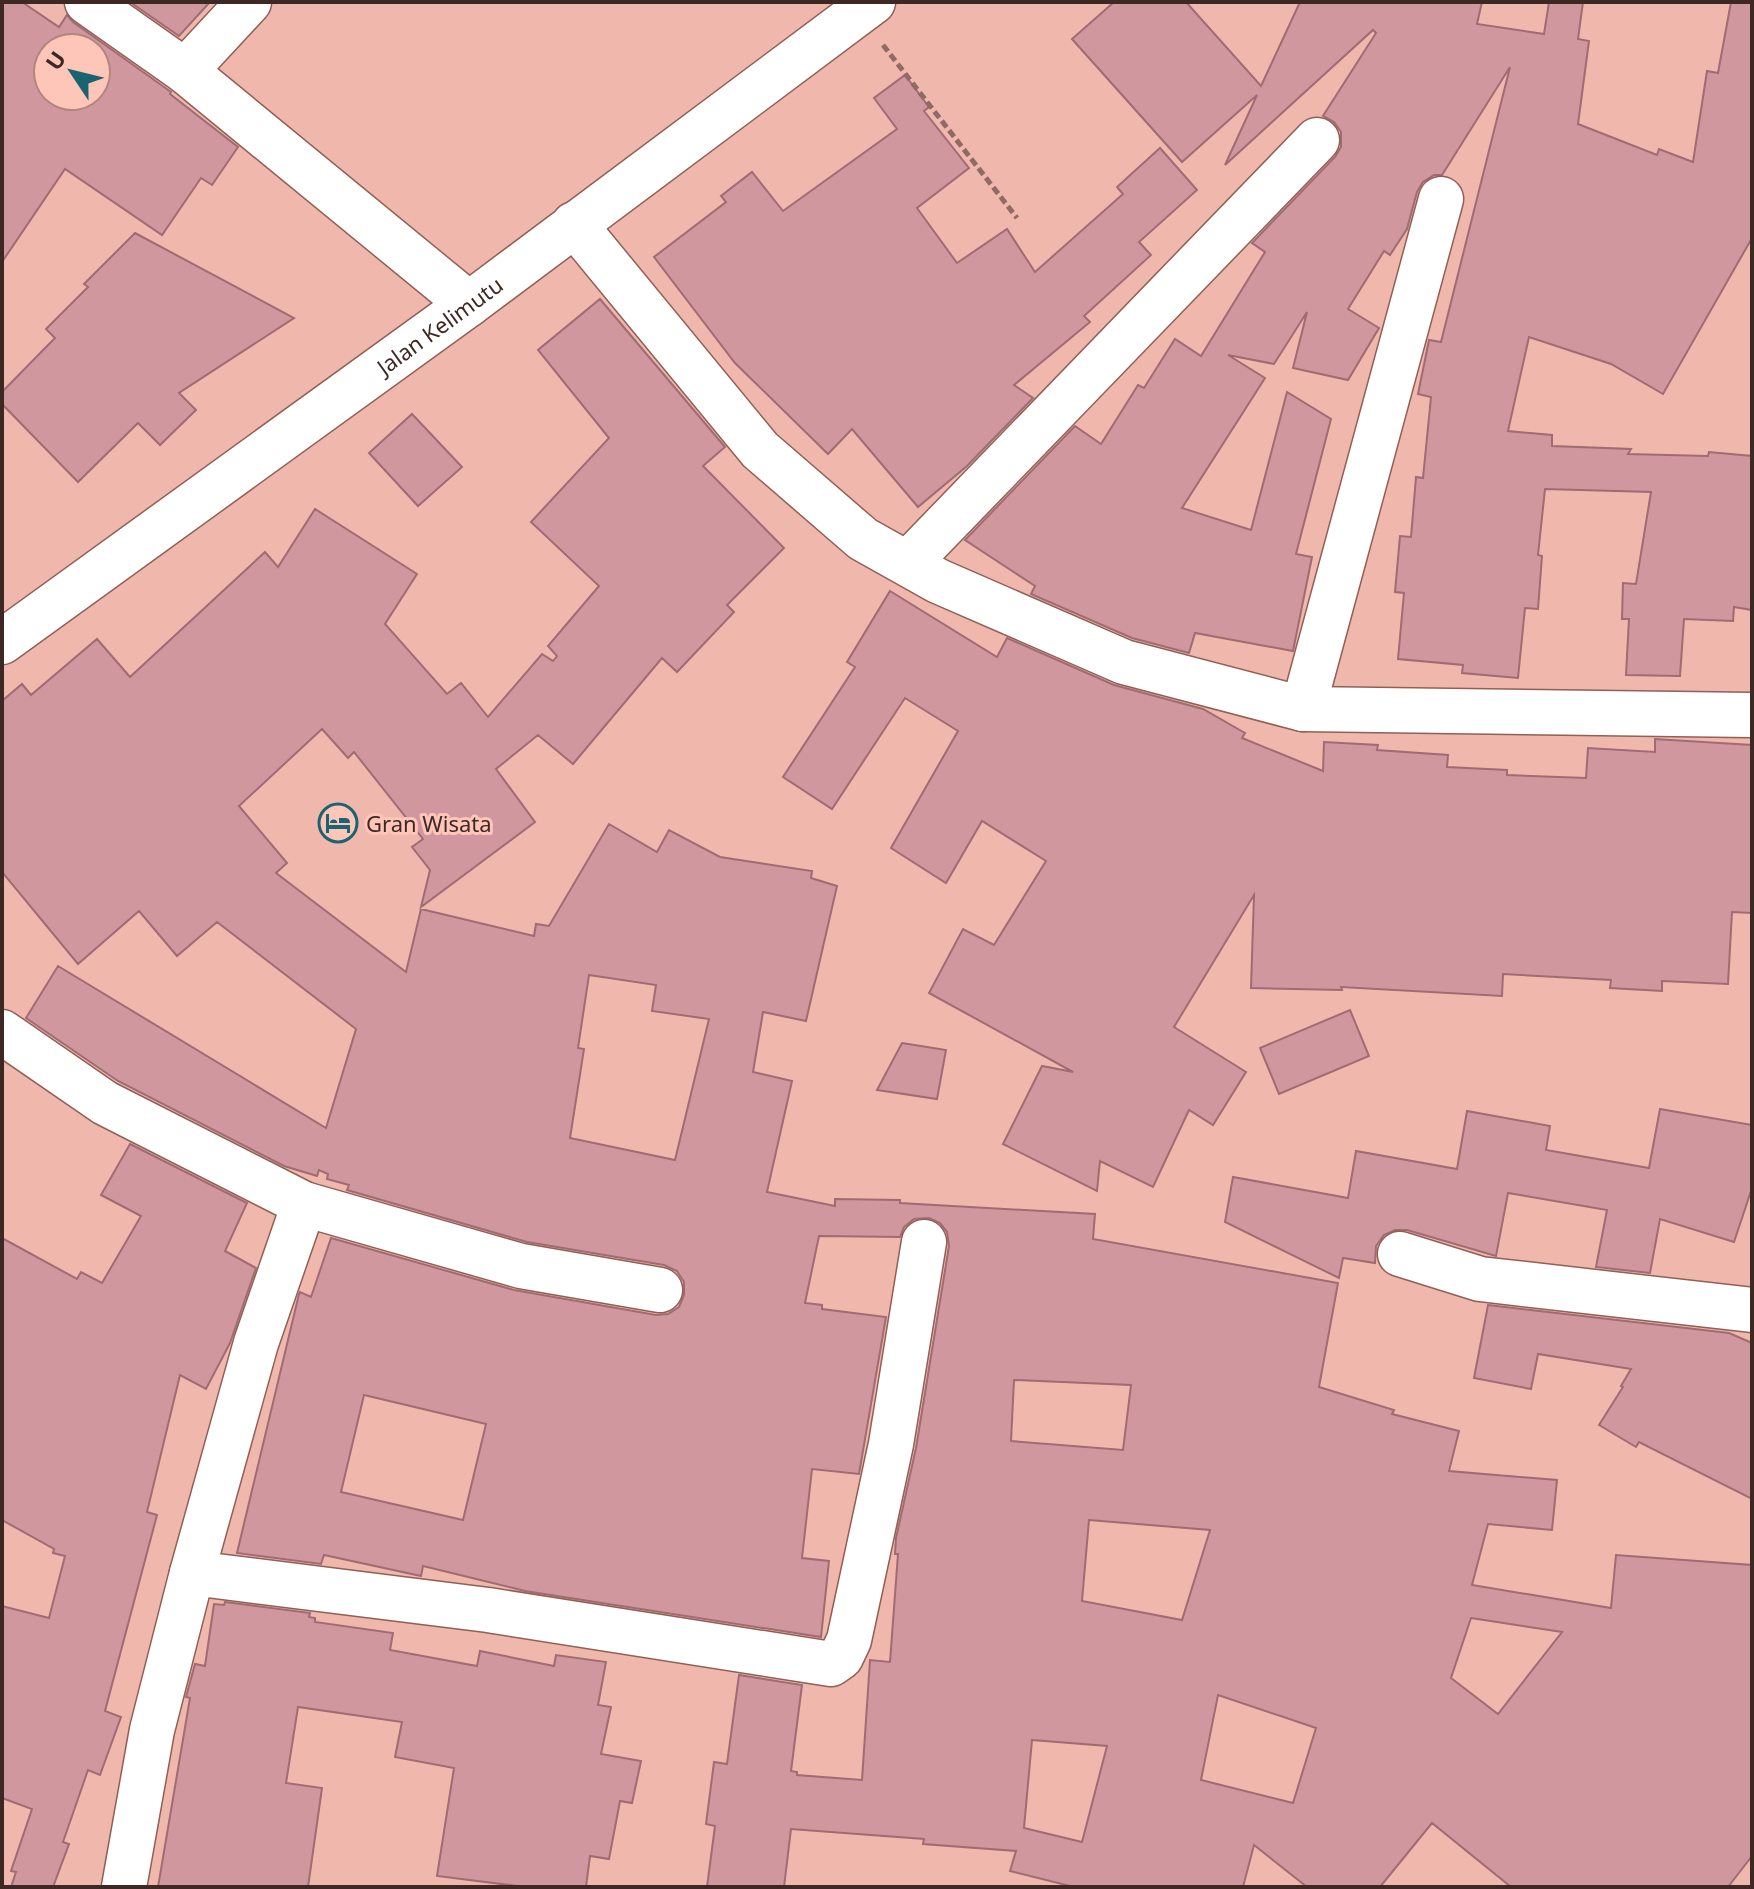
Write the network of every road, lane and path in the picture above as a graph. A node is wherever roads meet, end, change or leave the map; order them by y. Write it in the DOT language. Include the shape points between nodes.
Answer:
graph roads {
  1 [pos="87,2"];
  2 [pos="249,2"];
  3 [pos="866,8"];
  4 [pos="185,71"];
  5 [pos="1317,140"];
  6 [pos="1441,199"];
  7 [pos="1017,218"];
  8 [pos="574,224"];
  9 [pos="469,304"];
  10 [pos="908,563"];
  11 [pos="2,642"];
  12 [pos="1303,709"];
  13 [pos="1752,715"];
  14 [pos="2,1032"];
  15 [pos="304,1204"];
  16 [pos="924,1242"];
  17 [pos="1400,1254"];
  18 [pos="660,1290"];
  19 [pos="1752,1310"];
  20 [pos="192,1573"];
  21 [pos="124,1887"];
  1 -- 4 [label="street"];
  2 -- 4 [label="street"];
  3 -- 7 [label="path"];
  3 -- 8 [label="street, Jalan Kelimutu"];
  4 -- 9 [label="street"];
  5 -- 10 [label="street"];
  6 -- 12 [label="street"];
  8 -- 9 [label="street, Jalan Kelimutu"];
  8 -- 10 [label="street" via="760,450 863,539"];
  9 -- 11 [label="street, Jalan Kelimutu"];
  10 -- 12 [label="street" via="1124,662"];
  12 -- 13 [label="street"];
  14 -- 15 [label="street" via="105,1103"];
  15 -- 18 [label="street" via="521,1266"];
  15 -- 20 [label="street" via="256,1343"];
  16 -- 20 [label="street" via="891,1444 849,1640 831,1664 488,1610"];
  17 -- 19 [label="street" via="1480,1279"];
  20 -- 21 [label="street" via="152,1730"];
}
